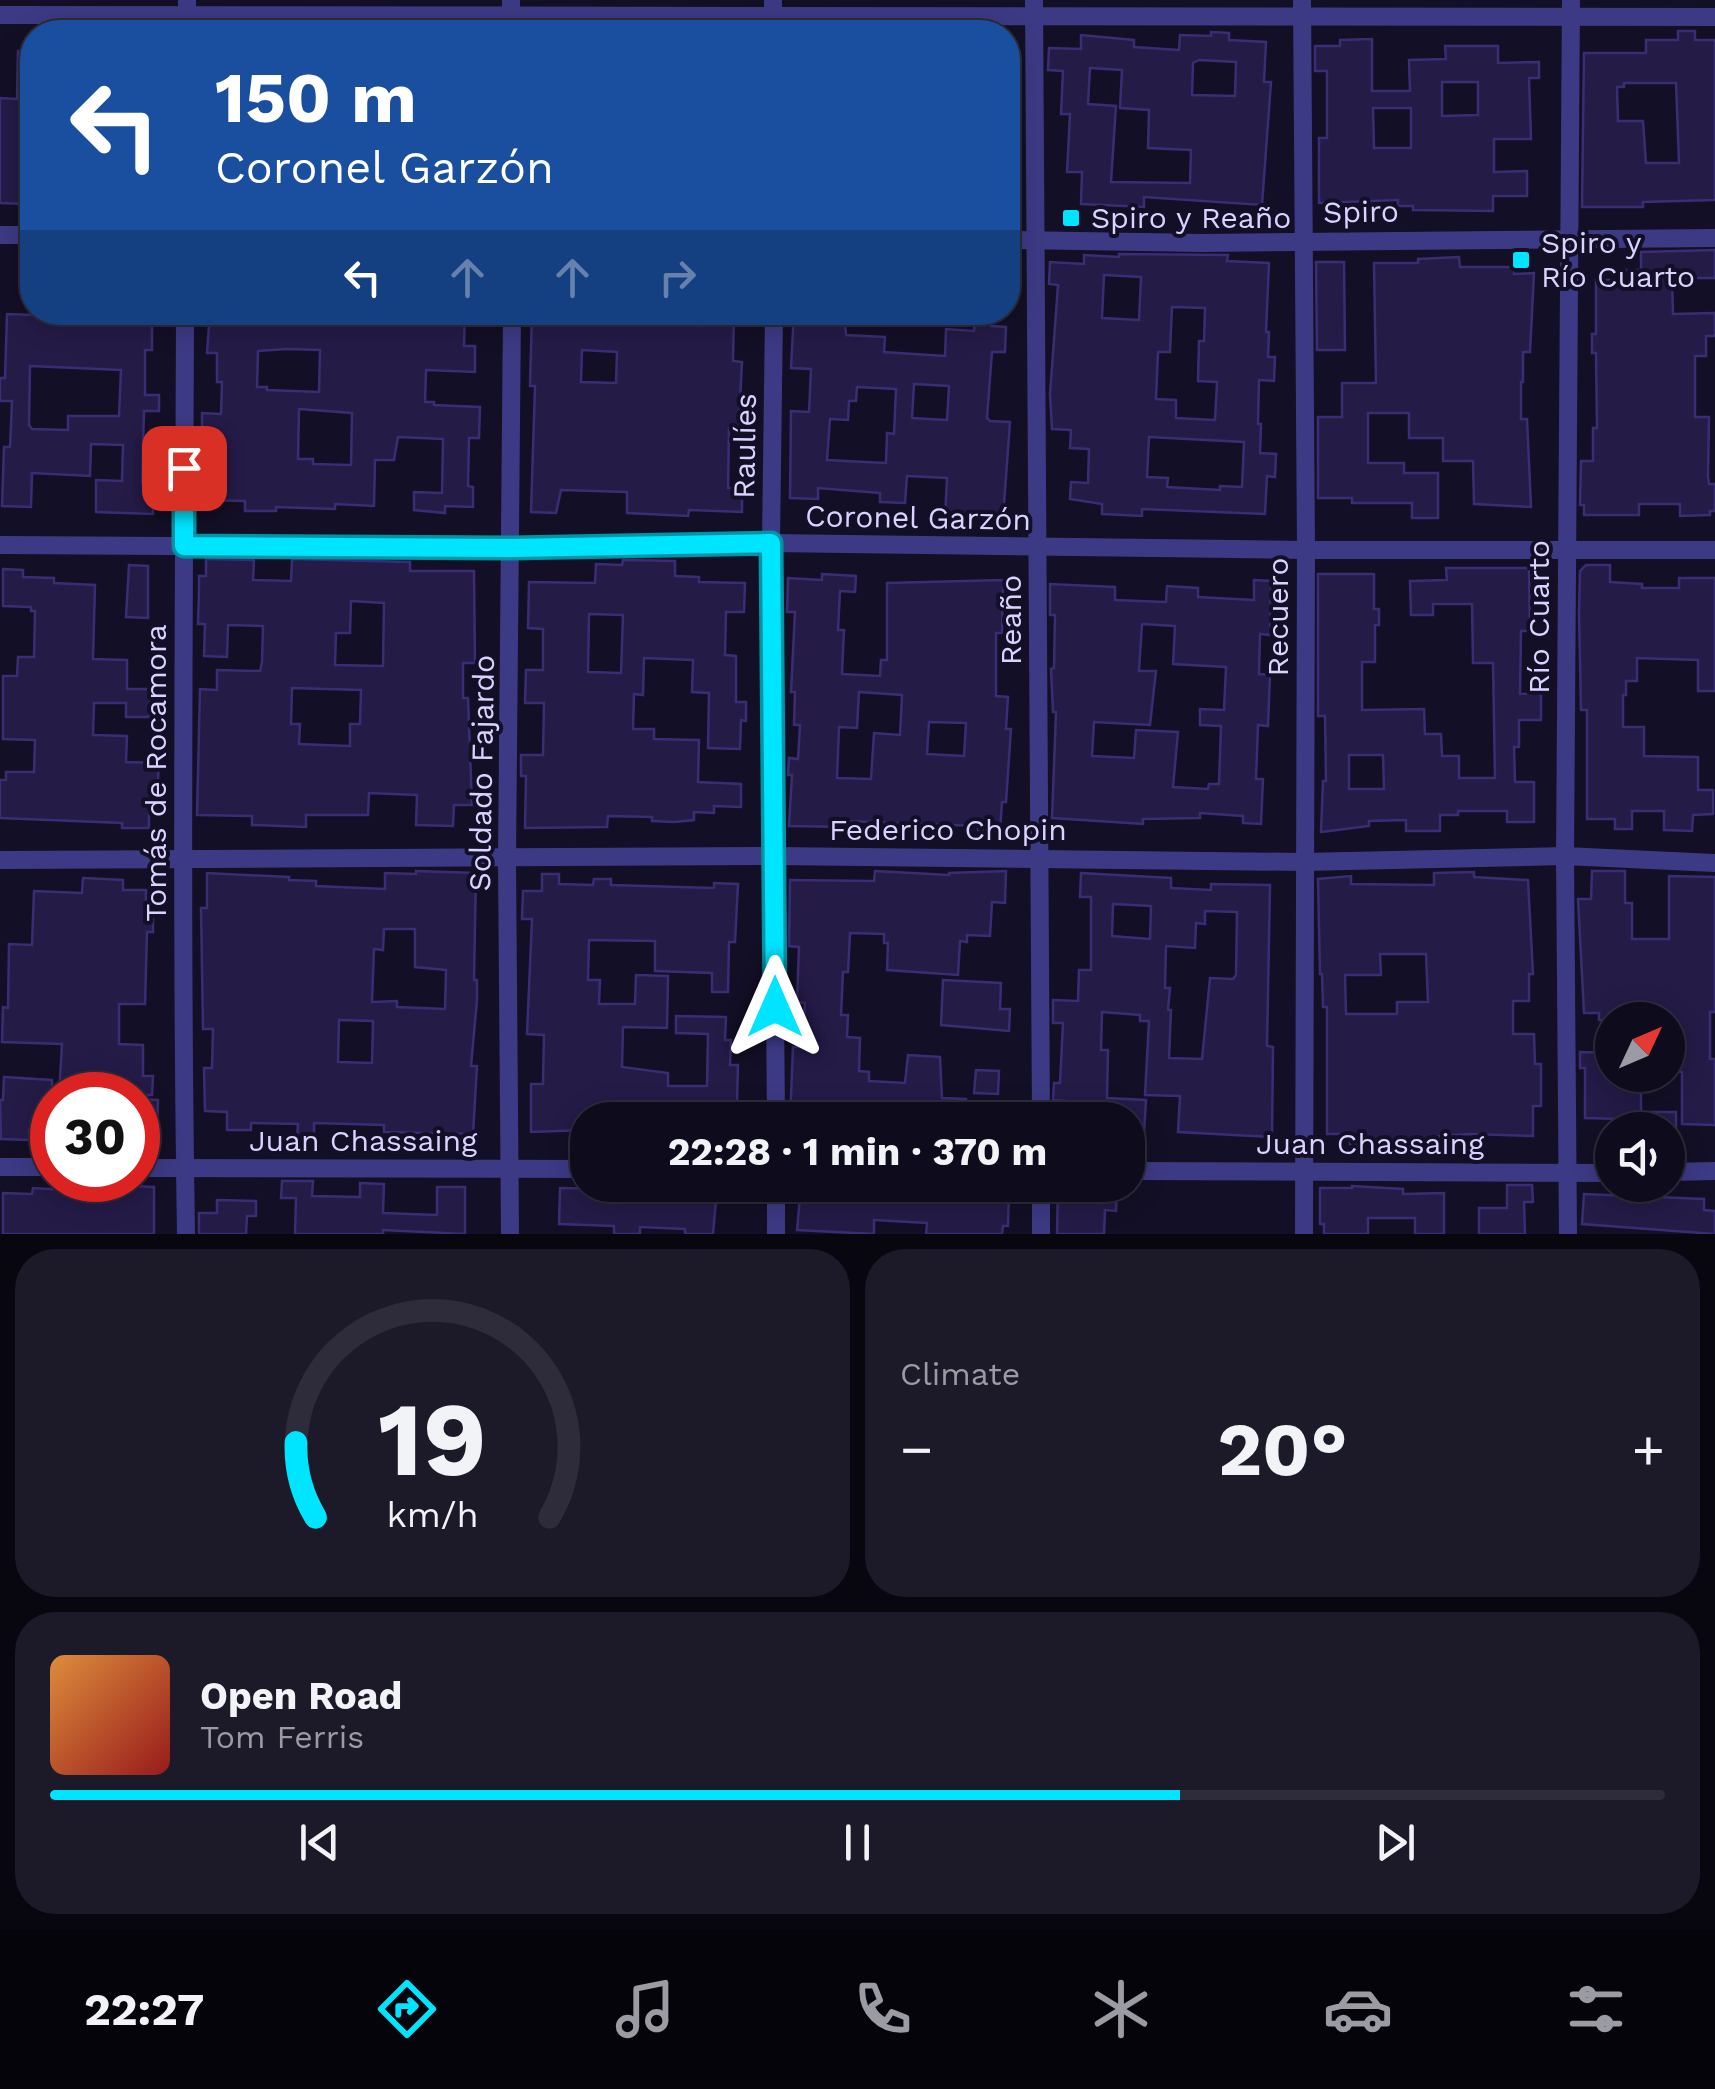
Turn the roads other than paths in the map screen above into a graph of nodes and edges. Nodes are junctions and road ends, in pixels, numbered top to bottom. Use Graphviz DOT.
graph roads {
  1 [pos="1034,8"];
  2 [pos="1302,8"];
  3 [pos="1571,8"];
  4 [pos="0,15"];
  5 [pos="187,15"];
  6 [pos="511,16"];
  7 [pos="773,16"];
  8 [pos="1715,17"];
  9 [pos="1568,237"];
  10 [pos="1715,238"];
  11 [pos="1020,240"];
  12 [pos="1304,240"];
  13 [pos="1038,241"];
  14 [pos="185,325"];
  15 [pos="512,325"];
  16 [pos="774,325"];
  17 [pos="771,543"];
  18 [pos="0,545"];
  19 [pos="184,546"];
  20 [pos="512,548"];
  21 [pos="1038,548"];
  22 [pos="1306,550"];
  23 [pos="1715,550"];
  24 [pos="1568,551"];
  25 [pos="774,856"];
  26 [pos="1565,856"];
  27 [pos="1040,858"];
  28 [pos="507,859"];
  29 [pos="0,860"];
  30 [pos="186,860"];
  31 [pos="1304,862"];
  32 [pos="1715,863"];
  33 [pos="776,1102"];
  34 [pos="1041,1102"];
  35 [pos="0,1167"];
  36 [pos="30,1167"];
  37 [pos="160,1168"];
  38 [pos="185,1168"];
  39 [pos="510,1169"];
  40 [pos="570,1169"];
  41 [pos="1304,1170"];
  42 [pos="1145,1171"];
  43 [pos="1685,1172"];
  44 [pos="1715,1172"];
  45 [pos="1595,1173"];
  46 [pos="1569,1174"];
  47 [pos="776,1202"];
  48 [pos="1041,1202"];
  49 [pos="186,1234"];
  50 [pos="510,1234"];
  51 [pos="776,1234"];
  52 [pos="1041,1234"];
  53 [pos="1304,1234"];
  54 [pos="1568,1234"];
  1 -- 2 [label="street"];
  1 -- 7 [label="street"];
  1 -- 13 [label="street, Reaño"];
  2 -- 3 [label="street"];
  2 -- 12 [label="street, Recuero"];
  3 -- 8 [label="street"];
  3 -- 9 [label="street, Río Cuarto"];
  4 -- 5 [label="street"];
  5 -- 6 [label="street"];
  6 -- 7 [label="street"];
  9 -- 10 [label="street, Spiro"];
  9 -- 12 [label="street, Spiro"];
  9 -- 24 [label="street, Río Cuarto"];
  11 -- 13 [label="street, Spiro"];
  12 -- 13 [label="street, Spiro"];
  12 -- 22 [label="street, Recuero"];
  13 -- 21 [label="street, Reaño"];
  14 -- 19 [label="street, Tomás de Rocamora"];
  15 -- 20 [label="street, Soldado Fajardo"];
  16 -- 17 [label="street, Raulíes"];
  17 -- 20 [label="street, Coronel Garzón"];
  17 -- 21 [label="street, Coronel Garzón"];
  17 -- 25 [label="street, Raulíes"];
  18 -- 19 [label="street, Coronel Garzón"];
  19 -- 20 [label="street, Coronel Garzón"];
  19 -- 30 [label="street, Tomás de Rocamora"];
  20 -- 28 [label="street, Soldado Fajardo"];
  21 -- 22 [label="street, Coronel Garzón"];
  21 -- 27 [label="street, Reaño"];
  22 -- 24 [label="street, Coronel Garzón"];
  22 -- 31 [label="street, Recuero"];
  23 -- 24 [label="street, Coronel Garzón"];
  24 -- 26 [label="street, Río Cuarto"];
  25 -- 27 [label="street, Federico Chopin"];
  25 -- 28 [label="street, Federico Chopin"];
  25 -- 33 [label="street, Raulíes"];
  26 -- 31 [label="street, Federico Chopin"];
  26 -- 32 [label="street, Federico Chopin"];
  26 -- 46 [label="street, Río Cuarto"];
  27 -- 31 [label="street, Federico Chopin"];
  27 -- 34 [label="street, Reaño"];
  28 -- 30 [label="street, Federico Chopin"];
  28 -- 39 [label="street, Soldado Fajardo"];
  29 -- 30 [label="street, Federico Chopin"];
  30 -- 38 [label="street, Tomás de Rocamora"];
  31 -- 41 [label="street, Recuero"];
  35 -- 36 [label="street"];
  37 -- 38 [label="street, Juan Chassaing"];
  38 -- 39 [label="street, Juan Chassaing"];
  38 -- 49 [label="street, Tomás de Rocamora"];
  39 -- 40 [label="street, Juan Chassaing"];
  39 -- 50 [label="street, Soldado Fajardo"];
  41 -- 42 [label="street, Juan Chassaing"];
  41 -- 46 [label="street, Juan Chassaing"];
  41 -- 53 [label="street, Recuero"];
  43 -- 44 [label="street"];
  45 -- 46 [label="street, Juan Chassaing"];
  46 -- 54 [label="street, Río Cuarto"];
  47 -- 51 [label="street"];
  48 -- 52 [label="street"];
}
